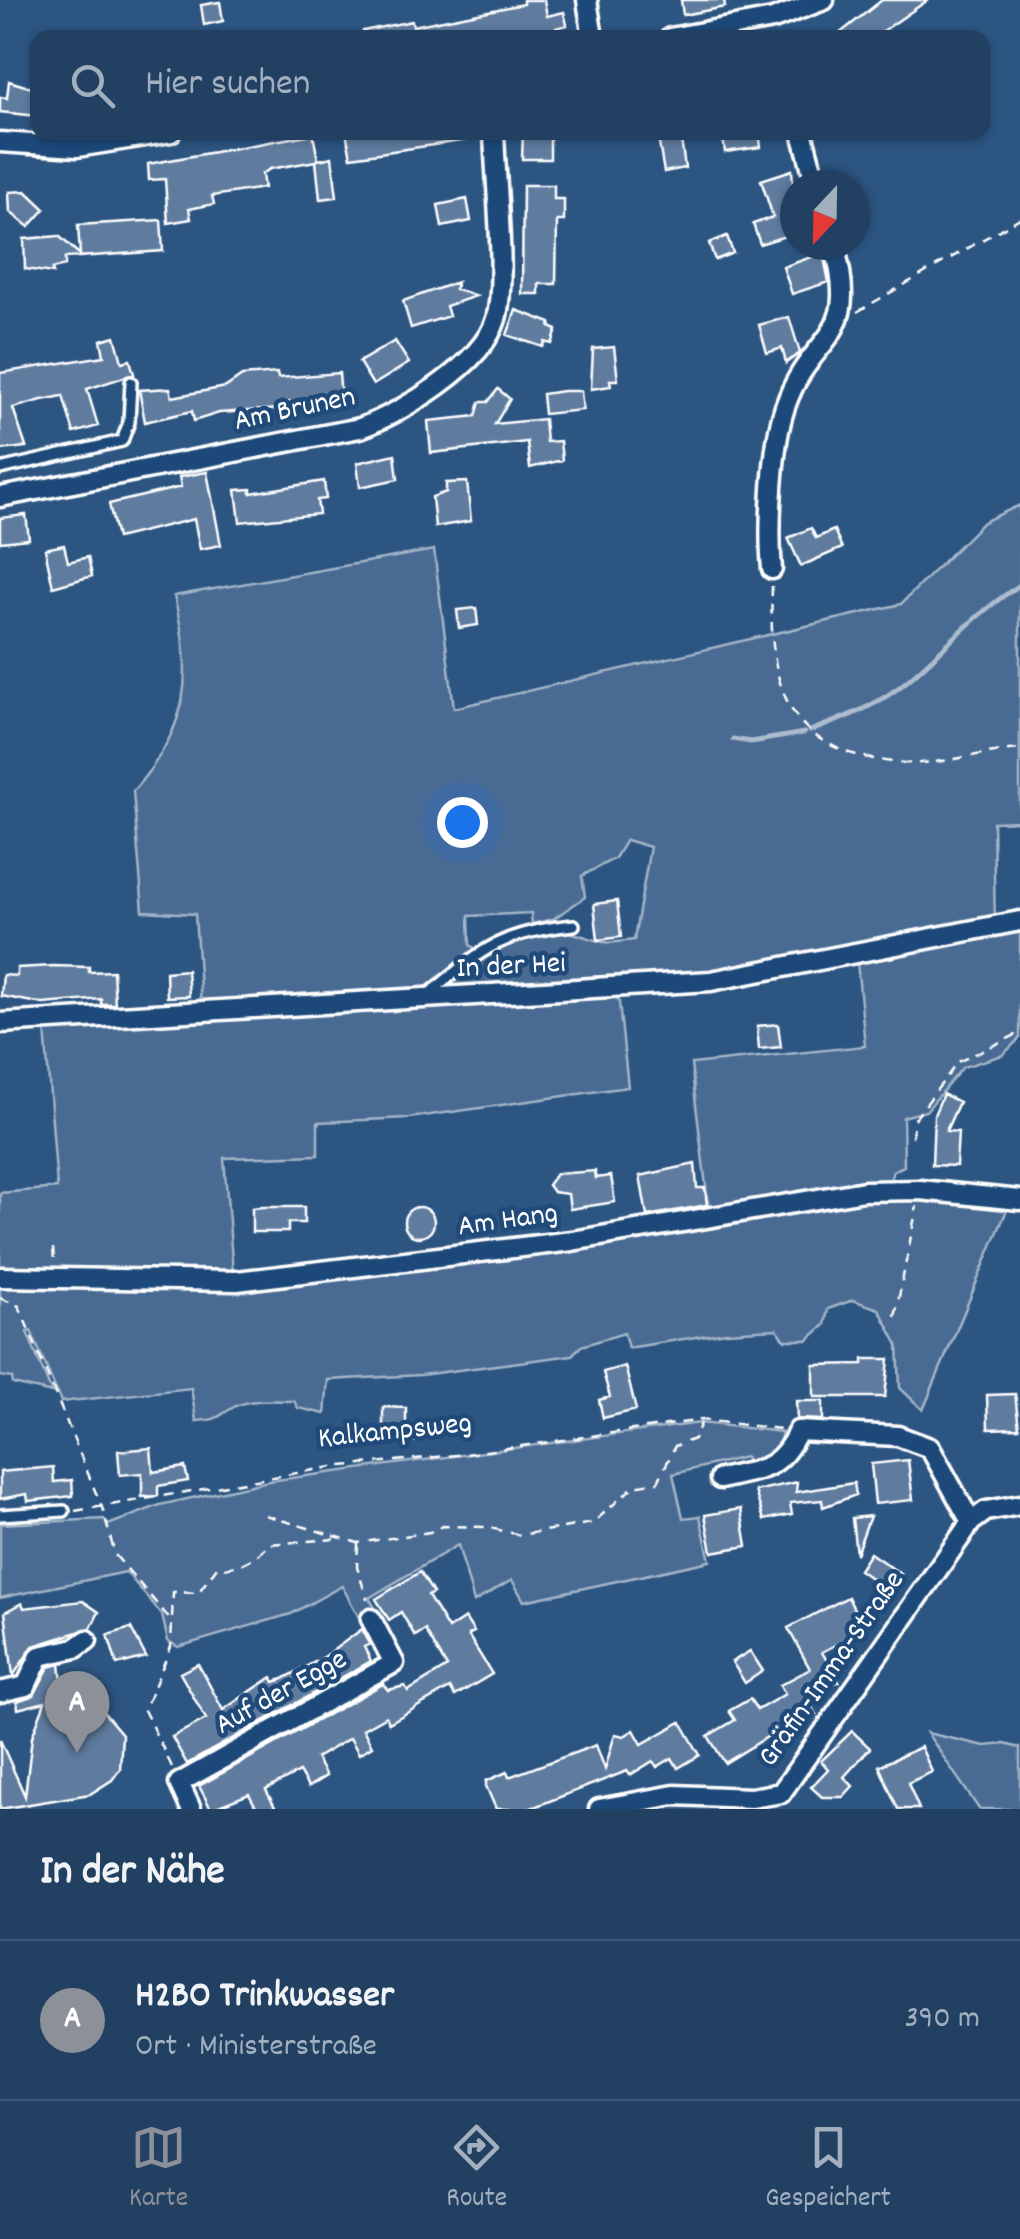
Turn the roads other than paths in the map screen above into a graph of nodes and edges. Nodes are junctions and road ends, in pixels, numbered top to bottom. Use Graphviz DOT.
graph roads {
  1 [pos="588,0"];
  2 [pos="824,0"];
  3 [pos="774,18"];
  4 [pos="592,30"];
  5 [pos="712,30"];
  6 [pos="776,30"];
  7 [pos="124,140"];
  8 [pos="494,140"];
  9 [pos="804,140"];
  10 [pos="0,142"];
  11 [pos="812,170"];
  12 [pos="837,260"];
  13 [pos="130,382"];
  14 [pos="0,469"];
  15 [pos="0,497"];
  16 [pos="772,569"];
  17 [pos="1020,921"];
  18 [pos="574,926"];
  19 [pos="420,1002"];
  20 [pos="0,1022"];
  21 [pos="1020,1200"];
  22 [pos="0,1277"];
  23 [pos="720,1479"];
  24 [pos="1020,1506"];
  25 [pos="64,1511"];
  26 [pos="0,1515"];
  27 [pos="971,1522"];
  28 [pos="371,1619"];
  29 [pos="88,1640"];
  30 [pos="0,1692"];
  31 [pos="191,1809"];
  32 [pos="599,1809"];
  1 -- 4 [label="street"];
  2 -- 3 [label="street"];
  3 -- 5 [label="street"];
  3 -- 6 [label="street"];
  7 -- 10 [label="street"];
  8 -- 15 [label="street, Am Brunen"];
  9 -- 11 [label="street"];
  12 -- 16 [label="street"];
  13 -- 14 [label="lane"];
  17 -- 19 [label="street, In der Hei"];
  18 -- 19 [label="lane"];
  19 -- 20 [label="street, In der Hei"];
  21 -- 22 [label="street, Am Hang"];
  23 -- 27 [label="street"];
  24 -- 27 [label="street"];
  25 -- 26 [label="lane"];
  27 -- 32 [label="street, Gräfin-Imma-Straße"];
  28 -- 31 [label="street, Auf der Egge"];
  29 -- 30 [label="street"];
}
